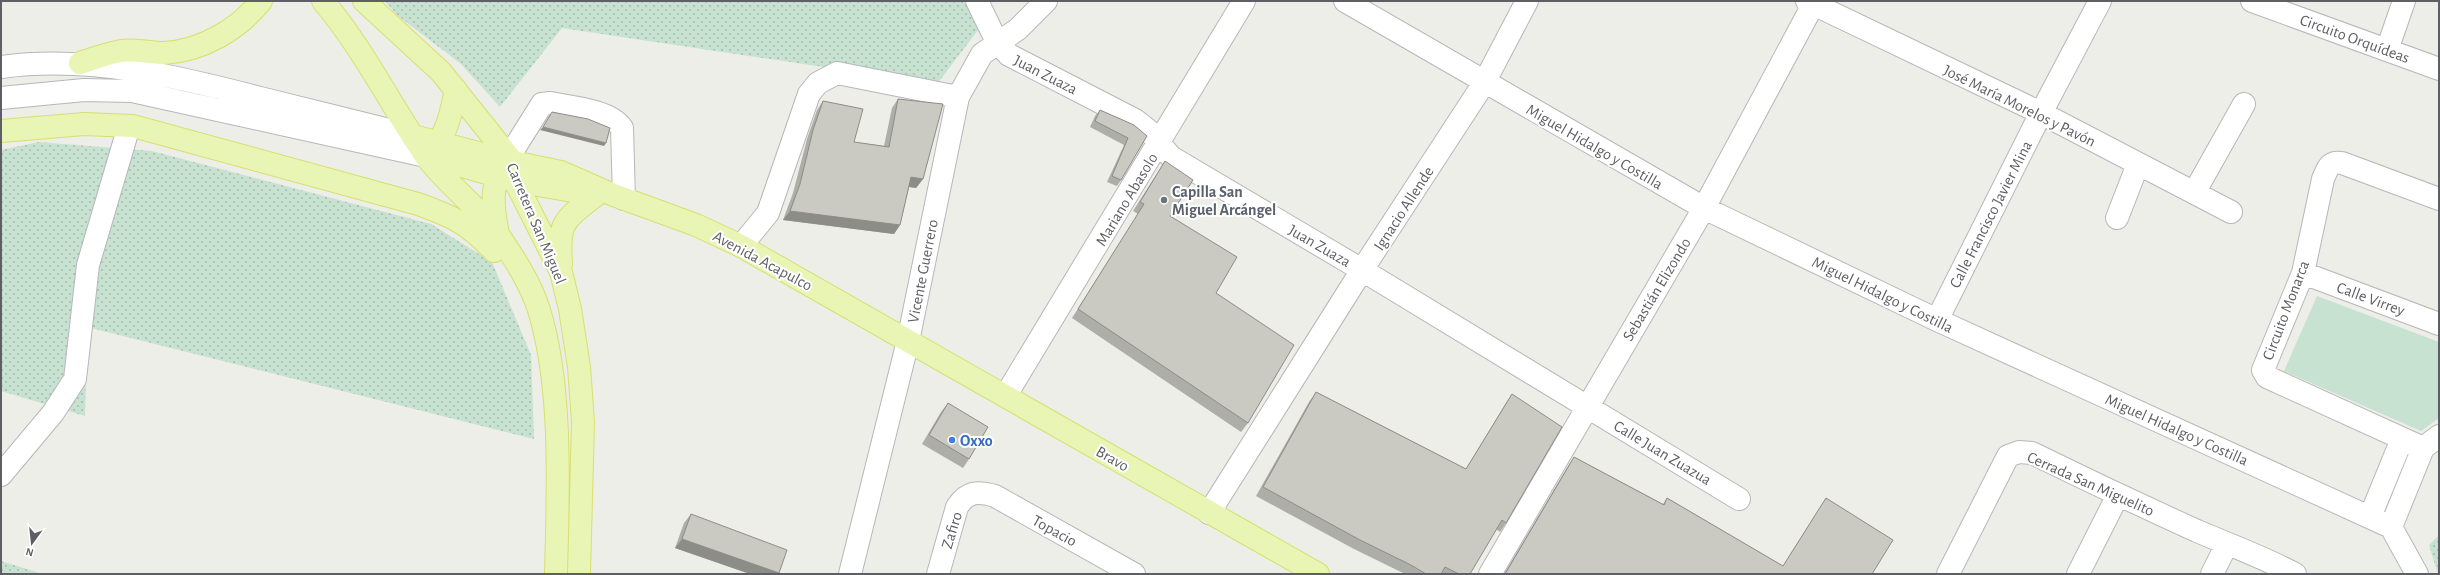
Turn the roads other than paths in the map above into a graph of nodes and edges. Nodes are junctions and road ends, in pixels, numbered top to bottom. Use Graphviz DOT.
graph roads {
  1 [pos="261,1"];
  2 [pos="323,1"];
  3 [pos="364,1"];
  4 [pos="977,1"];
  5 [pos="1046,1"];
  6 [pos="1244,1"];
  7 [pos="1345,1"];
  8 [pos="1527,1"];
  9 [pos="2100,1"];
  10 [pos="2404,1"];
  11 [pos="1811,2"];
  12 [pos="2266,3"];
  13 [pos="997,42"];
  14 [pos="2387,50"];
  15 [pos="80,63"];
  16 [pos="1,67"];
  17 [pos="2439,69"];
  18 [pos="1484,83"];
  19 [pos="456,90"];
  20 [pos="958,97"];
  21 [pos="1,98"];
  22 [pos="2244,104"];
  23 [pos="2041,113"];
  24 [pos="129,126"];
  25 [pos="1,131"];
  26 [pos="413,136"];
  27 [pos="1160,144"];
  28 [pos="432,150"];
  29 [pos="2138,164"];
  30 [pos="510,166"];
  31 [pos="2194,193"];
  32 [pos="610,196"];
  33 [pos="2439,199"];
  34 [pos="1704,208"];
  35 [pos="2231,212"];
  36 [pos="2117,218"];
  37 [pos="498,235"];
  38 [pos="741,246"];
  39 [pos="1362,270"];
  40 [pos="562,272"];
  41 [pos="2303,273"];
  42 [pos="539,309"];
  43 [pos="1937,320"];
  44 [pos="2439,324"];
  45 [pos="908,341"];
  46 [pos="1006,395"];
  47 [pos="1587,406"];
  48 [pos="2402,440"];
  49 [pos="2431,442"];
  50 [pos="1,475"];
  51 [pos="973,493"];
  52 [pos="2118,495"];
  53 [pos="1739,499"];
  54 [pos="1209,513"];
  55 [pos="2370,517"];
  56 [pos="2391,527"];
  57 [pos="2227,544"];
  58 [pos="556,574"];
  59 [pos="579,574"];
  60 [pos="850,574"];
  61 [pos="938,574"];
  62 [pos="1134,574"];
  63 [pos="1318,574"];
  64 [pos="1490,574"];
  65 [pos="1948,574"];
  66 [pos="2078,574"];
  67 [pos="2212,574"];
  68 [pos="2294,574"];
  69 [pos="2417,574"];
  1 -- 15 [label="main road"];
  2 -- 26 [label="main road, Carretera San Miguel"];
  3 -- 19 [label="main road, Carretera San Miguel"];
  4 -- 13 [label="street, Juan Zuaza"];
  5 -- 13 [label="street, Vicente Guerrero"];
  6 -- 27 [label="street, Mariano Abasolo"];
  7 -- 18 [label="street, Miguel Hidalgo y Costilla"];
  8 -- 18 [label="street, Ignacio Allende"];
  9 -- 23 [label="street, Calle Francisco Javier Mina"];
  10 -- 14 [label="street"];
  11 -- 23 [label="street, José María Morelos y Pavón"];
  11 -- 34 [label="street, Sebastián Elizondo"];
  12 -- 14 [label="street, Circuito Orquídeas"];
  13 -- 20 [label="street, Vicente Guerrero"];
  13 -- 27 [label="street, Juan Zuaza"];
  14 -- 17 [label="street, Circuito Orquídeas"];
  15 -- 16 [label="street"];
  15 -- 26 [label="street"];
  18 -- 34 [label="street, Miguel Hidalgo y Costilla"];
  18 -- 39 [label="street, Ignacio Allende"];
  19 -- 28 [label="main road"];
  19 -- 30 [label="main road, Carretera San Miguel"];
  20 -- 38 [label="street"];
  20 -- 45 [label="street, Vicente Guerrero"];
  21 -- 28 [label="street"];
  22 -- 31 [label="street"];
  23 -- 29 [label="street, José María Morelos y Pavón"];
  23 -- 43 [label="street, Calle Francisco Javier Mina"];
  24 -- 25 [label="main road"];
  24 -- 42 [label="main road"];
  24 -- 50 [label="street"];
  26 -- 28 [label="main road, Carretera San Miguel"];
  27 -- 39 [label="street, Juan Zuaza"];
  27 -- 46 [label="street, Mariano Abasolo"];
  28 -- 30 [label="main road"];
  28 -- 37 [label="main road, Carretera San Miguel"];
  29 -- 31 [label="street, José María Morelos y Pavón"];
  29 -- 36 [label="street"];
  30 -- 32 [label="main road, Avenida Acapulco"];
  30 -- 32 [label="main road, Avenida Acapulco"];
  30 -- 32 [label="street"];
  30 -- 37 [label="main road"];
  30 -- 40 [label="main road, Carretera San Miguel"];
  31 -- 35 [label="street, José María Morelos y Pavón"];
  32 -- 38 [label="main road, Avenida Acapulco"];
  32 -- 40 [label="main road"];
  33 -- 41 [label="street, Circuito Monarca"];
  34 -- 43 [label="street, Miguel Hidalgo y Costilla"];
  34 -- 47 [label="street, Sebastián Elizondo"];
  37 -- 42 [label="main road, Carretera San Miguel"];
  38 -- 45 [label="main road, Avenida Acapulco"];
  39 -- 47 [label="street, Juan Zuaza"];
  39 -- 54 [label="street, Ignacio Allende"];
  40 -- 59 [label="main road, Carretera San Miguel"];
  41 -- 44 [label="street, Calle Virrey"];
  41 -- 48 [label="street, Circuito Monarca"];
  42 -- 58 [label="main road, Carretera San Miguel"];
  43 -- 55 [label="street, Miguel Hidalgo y Costilla"];
  45 -- 46 [label="main road, Bravo"];
  45 -- 60 [label="street, Vicente Guerrero"];
  46 -- 54 [label="main road, Bravo"];
  47 -- 53 [label="street, Calle Juan Zuazua"];
  47 -- 64 [label="street, Sebastián Elizondo"];
  48 -- 49 [label="street"];
  48 -- 55 [label="street"];
  49 -- 56 [label="street"];
  51 -- 61 [label="street, Zafiro"];
  51 -- 62 [label="street, Topacio"];
  52 -- 57 [label="street, Cerrada San Miguelito"];
  52 -- 65 [label="street, Cerrada San Miguelito"];
  52 -- 66 [label="street"];
  54 -- 63 [label="main road, Bravo"];
  55 -- 56 [label="street, Miguel Hidalgo y Costilla"];
  56 -- 69 [label="street"];
  57 -- 67 [label="street"];
  57 -- 68 [label="street, Cerrada San Miguelito"];
}
